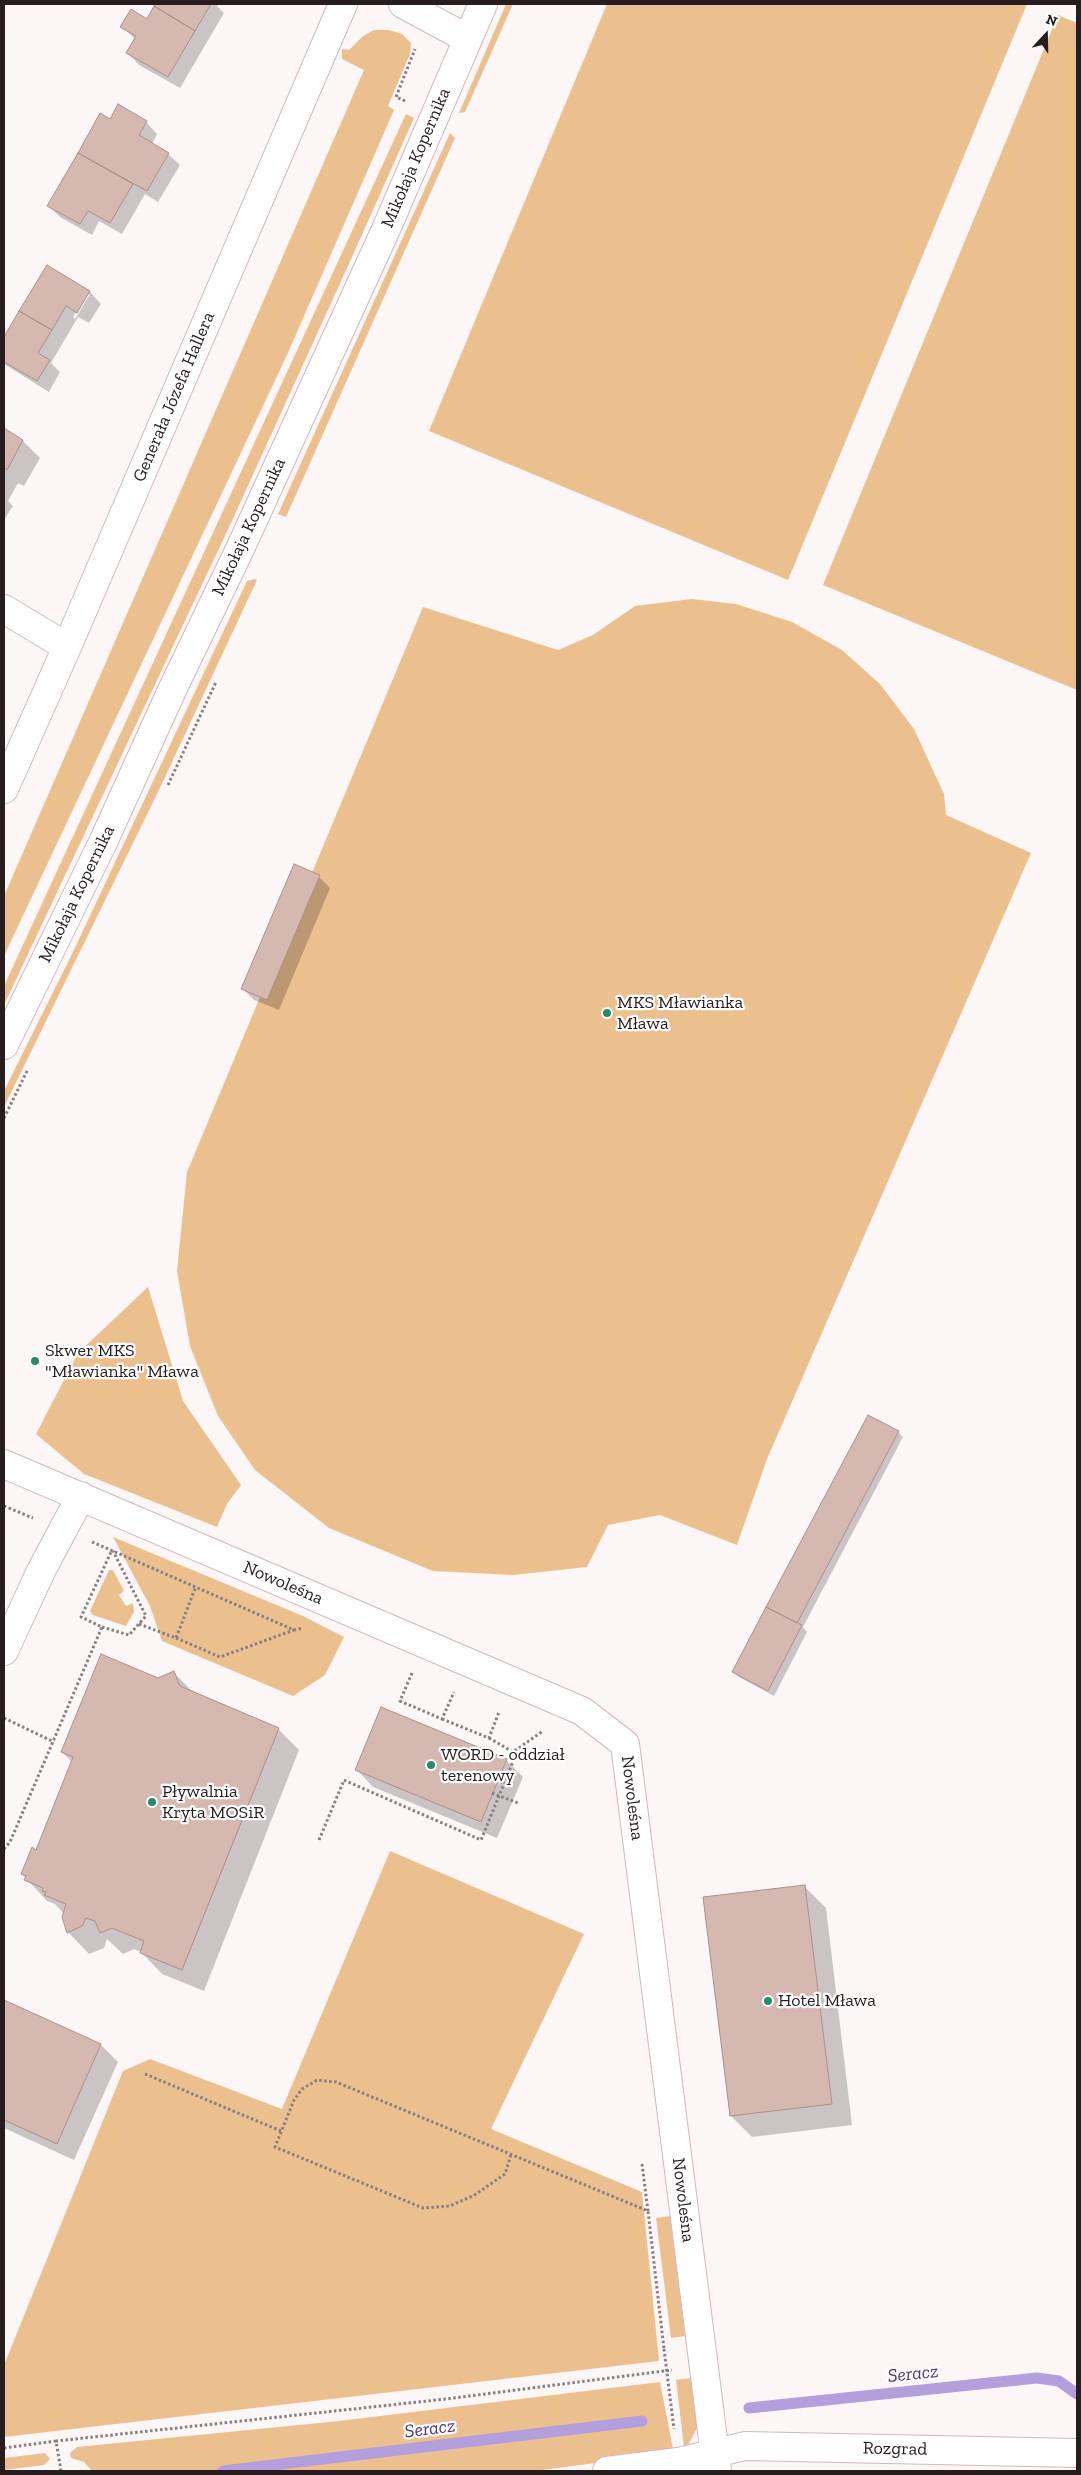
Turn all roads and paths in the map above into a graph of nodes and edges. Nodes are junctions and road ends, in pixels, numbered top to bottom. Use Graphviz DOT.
graph roads {
  1 [pos="343,4"];
  2 [pos="402,4"];
  3 [pos="483,4"];
  4 [pos="468,39"];
  5 [pos="416,44"];
  6 [pos="408,92"];
  7 [pos="404,100"];
  8 [pos="400,109"];
  9 [pos="435,114"];
  10 [pos="4,609"];
  11 [pos="68,647"];
  12 [pos="4,789"];
  13 [pos="4,1045"];
  14 [pos="4,1464"];
  15 [pos="81,1496"];
  16 [pos="4,1506"];
  17 [pos="63,1530"];
  18 [pos="112,1550"];
  19 [pos="196,1586"];
  20 [pos="139,1624"];
  21 [pos="102,1626"];
  22 [pos="309,1627"];
  23 [pos="294,1630"];
  24 [pos="176,1638"];
  25 [pos="4,1650"];
  26 [pos="413,1671"];
  27 [pos="456,1689"];
  28 [pos="500,1710"];
  29 [pos="4,1718"];
  30 [pos="442,1719"];
  31 [pos="548,1728"];
  32 [pos="489,1738"];
  33 [pos="54,1742"];
  34 [pos="513,1752"];
  35 [pos="492,1793"];
  36 [pos="500,1796"];
  37 [pos="518,1803"];
  38 [pos="319,1840"];
  39 [pos="4,1848"];
  40 [pos="145,2074"];
  41 [pos="281,2132"];
  42 [pos="511,2155"];
  43 [pos="642,2163"];
  44 [pos="648,2211"];
  45 [pos="664,2349"];
  46 [pos="704,2366"];
  47 [pos="56,2441"];
  48 [pos="4,2448"];
  49 [pos="1077,2453"];
  50 [pos="715,2462"];
  51 [pos="61,2471"];
  52 [pos="607,2471"];
  1 -- 11 [label="street, Generała Józefa Hallera"];
  2 -- 4 [label="street"];
  3 -- 4 [label="street, Mikołaja Kopernika"];
  4 -- 9 [label="street, Mikołaja Kopernika"];
  5 -- 7 [label="path"];
  6 -- 7 [label="path"];
  7 -- 8 [label="path"];
  7 -- 9 [label="path"];
  9 -- 13 [label="street, Mikołaja Kopernika"];
  10 -- 11 [label="street"];
  11 -- 12 [label="street, Generała Józefa Hallera"];
  14 -- 15 [label="street, Nowoleśna"];
  15 -- 17 [label="street"];
  15 -- 46 [label="street, Nowoleśna"];
  16 -- 17 [label="path"];
  17 -- 18 [label="path"];
  17 -- 25 [label="street"];
  18 -- 19 [label="path"];
  18 -- 20 [label="path"];
  18 -- 21 [label="path"];
  19 -- 23 [label="path"];
  19 -- 24 [label="path"];
  20 -- 21 [label="path"];
  20 -- 24 [label="path"];
  21 -- 33 [label="path"];
  22 -- 23 [label="path"];
  23 -- 24 [label="path"];
  26 -- 30 [label="path"];
  27 -- 30 [label="path"];
  28 -- 32 [label="path"];
  29 -- 33 [label="path"];
  30 -- 32 [label="path"];
  31 -- 34 [label="path"];
  32 -- 34 [label="path"];
  33 -- 39 [label="path"];
  34 -- 36 [label="path"];
  35 -- 36 [label="path"];
  36 -- 37 [label="path"];
  36 -- 38 [label="path"];
  40 -- 41 [label="path"];
  41 -- 42 [label="path"];
  41 -- 42 [label="path"];
  42 -- 44 [label="path"];
  43 -- 44 [label="path"];
  44 -- 45 [label="path"];
  46 -- 47 [label="path"];
  46 -- 50 [label="street, Nowoleśna"];
  47 -- 48 [label="path"];
  47 -- 51 [label="path"];
  49 -- 50 [label="street, Rozgrad"];
  50 -- 52 [label="street, Rozgrad"];
}
